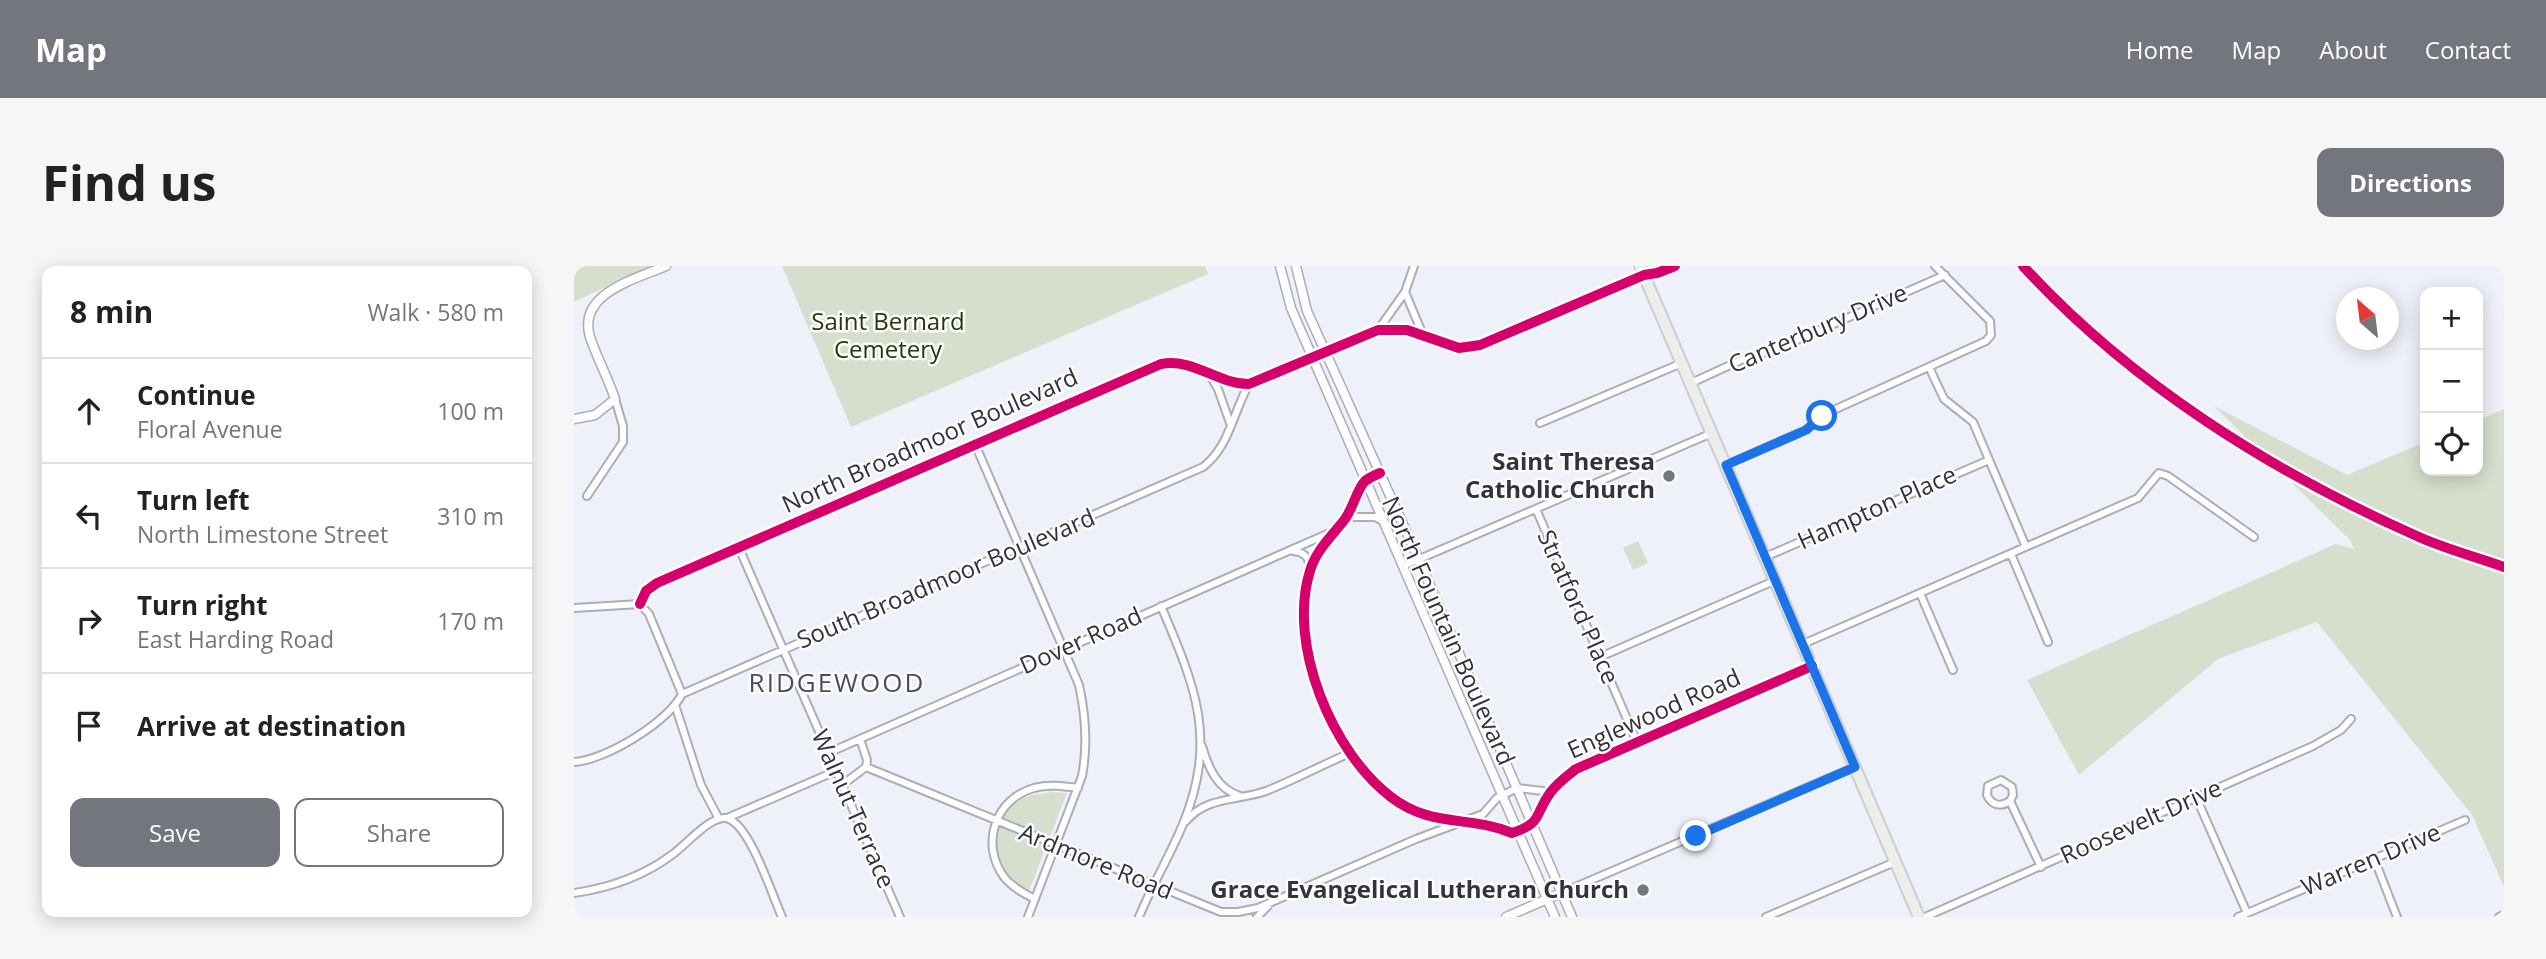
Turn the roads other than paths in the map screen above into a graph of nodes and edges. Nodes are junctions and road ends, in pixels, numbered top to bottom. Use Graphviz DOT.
graph roads {
  1 [pos="666,266"];
  2 [pos="1280,266"];
  3 [pos="1296,266"];
  4 [pos="1414,266"];
  5 [pos="1675,266"];
  6 [pos="1935,266"];
  7 [pos="1642,271"];
  8 [pos="1945,275"];
  9 [pos="1405,292"];
  10 [pos="1378,330"];
  11 [pos="1423,335"];
  12 [pos="1326,352"];
  13 [pos="1312,358"];
  14 [pos="1682,363"];
  15 [pos="1929,367"];
  16 [pos="1209,374"];
  17 [pos="1690,383"];
  18 [pos="1249,384"];
  19 [pos="615,399"];
  20 [pos="574,419"];
  21 [pos="1540,423"];
  22 [pos="1230,425"];
  23 [pos="1712,433"];
  24 [pos="975,444"];
  25 [pos="1989,460"];
  26 [pos="1726,465"];
  27 [pos="1380,473"];
  28 [pos="1366,481"];
  29 [pos="587,496"];
  30 [pos="1536,509"];
  31 [pos="1347,517"];
  32 [pos="1383,521"];
  33 [pos="1335,531"];
  34 [pos="2254,537"];
  35 [pos="1020,547"];
  36 [pos="2026,547"];
  37 [pos="738,548"];
  38 [pos="1288,552"];
  39 [pos="2011,554"];
  40 [pos="1765,556"];
  41 [pos="1419,560"];
  42 [pos="1403,566"];
  43 [pos="1310,570"];
  44 [pos="1776,580"];
  45 [pos="1920,593"];
  46 [pos="640,604"];
  47 [pos="1161,606"];
  48 [pos="574,608"];
  49 [pos="2048,642"];
  50 [pos="1803,644"];
  51 [pos="783,650"];
  52 [pos="1064,650"];
  53 [pos="1600,657"];
  54 [pos="1812,666"];
  55 [pos="1953,670"];
  56 [pos="682,694"];
  57 [pos="675,705"];
  58 [pos="2351,719"];
  59 [pos="860,739"];
  60 [pos="1201,740"];
  61 [pos="1637,742"];
  62 [pos="828,753"];
  63 [pos="1350,753"];
  64 [pos="574,762"];
  65 [pos="866,767"];
  66 [pos="1855,767"];
  67 [pos="836,772"];
  68 [pos="842,785"];
  69 [pos="1078,788"];
  70 [pos="1517,788"];
  71 [pos="1551,792"];
  72 [pos="1501,795"];
  73 [pos="1242,797"];
  74 [pos="2196,797"];
  75 [pos="2010,801"];
  76 [pos="723,818"];
  77 [pos="995,820"];
  78 [pos="2465,820"];
  79 [pos="1464,821"];
  80 [pos="1533,824"];
  81 [pos="1181,827"];
  82 [pos="1517,831"];
  83 [pos="1056,845"];
  84 [pos="2374,858"];
  85 [pos="1895,862"];
  86 [pos="2041,867"];
  87 [pos="1153,885"];
  88 [pos="574,893"];
  89 [pos="1561,893"];
  90 [pos="1035,899"];
  91 [pos="1547,899"];
  92 [pos="1276,901"];
  93 [pos="1221,912"];
  94 [pos="2252,913"];
  95 [pos="1518,915"];
  96 [pos="782,917"];
  97 [pos="900,917"];
  98 [pos="1028,917"];
  99 [pos="1139,917"];
  100 [pos="1233,917"];
  101 [pos="1257,917"];
  102 [pos="1506,917"];
  103 [pos="1555,917"];
  104 [pos="1572,917"];
  105 [pos="1766,917"];
  106 [pos="1919,917"];
  107 [pos="1925,917"];
  108 [pos="2238,917"];
  109 [pos="2397,917"];
  1 -- 19 [label="street"];
  2 -- 13 [label="street, North Fountain Boulevard"];
  3 -- 12 [label="street, North Fountain Boulevard"];
  4 -- 9 [label="street"];
  5 -- 7 [label="street"];
  6 -- 8 [label="street"];
  7 -- 11 [label="street"];
  7 -- 14 [label="main road"];
  8 -- 15 [label="street"];
  8 -- 17 [label="street, Canterbury Drive"];
  9 -- 10 [label="street"];
  9 -- 11 [label="street"];
  10 -- 11 [label="street"];
  10 -- 12 [label="street"];
  12 -- 13 [label="street"];
  12 -- 27 [label="street, North Fountain Boulevard"];
  13 -- 18 [label="street"];
  13 -- 28 [label="street, North Fountain Boulevard"];
  14 -- 17 [label="main road"];
  14 -- 21 [label="street"];
  15 -- 25 [label="street"];
  15 -- 26 [label="street"];
  16 -- 18 [label="street, North Broadmoor Boulevard"];
  16 -- 22 [label="street"];
  16 -- 24 [label="street, North Broadmoor Boulevard"];
  17 -- 23 [label="main road"];
  18 -- 22 [label="street, South Broadmoor Boulevard"];
  19 -- 20 [label="street"];
  19 -- 29 [label="street"];
  22 -- 35 [label="street, South Broadmoor Boulevard"];
  23 -- 26 [label="main road"];
  23 -- 30 [label="street"];
  24 -- 35 [label="street"];
  24 -- 37 [label="street, North Broadmoor Boulevard"];
  25 -- 36 [label="street"];
  25 -- 40 [label="street, Hampton Place"];
  26 -- 40 [label="main road"];
  27 -- 28 [label="street"];
  27 -- 41 [label="street, North Fountain Boulevard"];
  28 -- 31 [label="street"];
  28 -- 32 [label="street, North Fountain Boulevard"];
  30 -- 41 [label="street"];
  30 -- 53 [label="street, Stratford Place"];
  31 -- 32 [label="street"];
  31 -- 33 [label="street"];
  32 -- 42 [label="street, North Fountain Boulevard"];
  33 -- 38 [label="street, Dover Road"];
  33 -- 43 [label="street"];
  34 -- 36 [label="street"];
  35 -- 51 [label="street, South Broadmoor Boulevard"];
  35 -- 52 [label="street"];
  36 -- 39 [label="street"];
  37 -- 46 [label="street, North Broadmoor Boulevard"];
  37 -- 51 [label="street, Walnut Terrace"];
  38 -- 43 [label="street"];
  38 -- 47 [label="street, Dover Road"];
  39 -- 45 [label="street"];
  39 -- 49 [label="street"];
  40 -- 44 [label="main road"];
  41 -- 42 [label="street"];
  41 -- 70 [label="street, North Fountain Boulevard"];
  42 -- 72 [label="street, North Fountain Boulevard"];
  43 -- 63 [label="street"];
  44 -- 50 [label="main road"];
  44 -- 53 [label="street"];
  45 -- 50 [label="street"];
  45 -- 55 [label="street"];
  46 -- 48 [label="street"];
  46 -- 56 [label="street"];
  47 -- 52 [label="street, Dover Road"];
  47 -- 60 [label="street"];
  50 -- 54 [label="main road"];
  51 -- 56 [label="street, South Broadmoor Boulevard"];
  51 -- 62 [label="street, Walnut Terrace"];
  52 -- 59 [label="street, Dover Road"];
  52 -- 69 [label="street"];
  53 -- 61 [label="street, Stratford Place"];
  54 -- 61 [label="street, Englewood Road"];
  54 -- 66 [label="main road"];
  56 -- 57 [label="street"];
  57 -- 64 [label="street"];
  57 -- 76 [label="street"];
  58 -- 74 [label="street, Roosevelt Drive"];
  59 -- 62 [label="street, Dover Road"];
  59 -- 65 [label="street"];
  60 -- 73 [label="street"];
  60 -- 81 [label="street"];
  61 -- 71 [label="street, Englewood Road"];
  62 -- 67 [label="street, Walnut Terrace"];
  63 -- 73 [label="street"];
  63 -- 79 [label="street"];
  65 -- 68 [label="street"];
  65 -- 77 [label="street, Ardmore Road"];
  66 -- 85 [label="main road"];
  66 -- 89 [label="street"];
  67 -- 68 [label="street, Walnut Terrace"];
  67 -- 76 [label="street"];
  68 -- 97 [label="street, Walnut Terrace"];
  69 -- 77 [label="street"];
  69 -- 83 [label="street"];
  70 -- 71 [label="street, Englewood Road"];
  70 -- 72 [label="street, Ardmore Road"];
  70 -- 80 [label="street, North Fountain Boulevard"];
  71 -- 80 [label="street, Englewood Road"];
  72 -- 79 [label="street, Ardmore Road"];
  72 -- 82 [label="street, North Fountain Boulevard"];
  73 -- 81 [label="street"];
  74 -- 86 [label="street, Roosevelt Drive"];
  74 -- 94 [label="street"];
  75 -- 75 [label="street"];
  75 -- 86 [label="street"];
  76 -- 88 [label="street"];
  76 -- 96 [label="street"];
  77 -- 83 [label="street, Ardmore Road"];
  77 -- 90 [label="street"];
  78 -- 84 [label="street, Warren Drive"];
  79 -- 82 [label="street"];
  79 -- 92 [label="street, Ardmore Road"];
  80 -- 82 [label="street"];
  80 -- 89 [label="street, North Fountain Boulevard"];
  81 -- 87 [label="street"];
  82 -- 91 [label="street, North Fountain Boulevard"];
  83 -- 87 [label="street, Ardmore Road"];
  83 -- 90 [label="street"];
  84 -- 94 [label="street, Warren Drive"];
  84 -- 109 [label="street"];
  85 -- 105 [label="street"];
  85 -- 106 [label="main road"];
  86 -- 107 [label="street, Roosevelt Drive"];
  87 -- 93 [label="street, Ardmore Road"];
  87 -- 99 [label="street"];
  89 -- 91 [label="street"];
  89 -- 104 [label="street, North Fountain Boulevard"];
  90 -- 98 [label="street"];
  91 -- 95 [label="street"];
  91 -- 103 [label="street, North Fountain Boulevard"];
  92 -- 93 [label="street, Ardmore Road"];
  92 -- 101 [label="street"];
  93 -- 100 [label="street"];
  94 -- 108 [label="street, Warren Drive"];
  95 -- 102 [label="street"];
}
